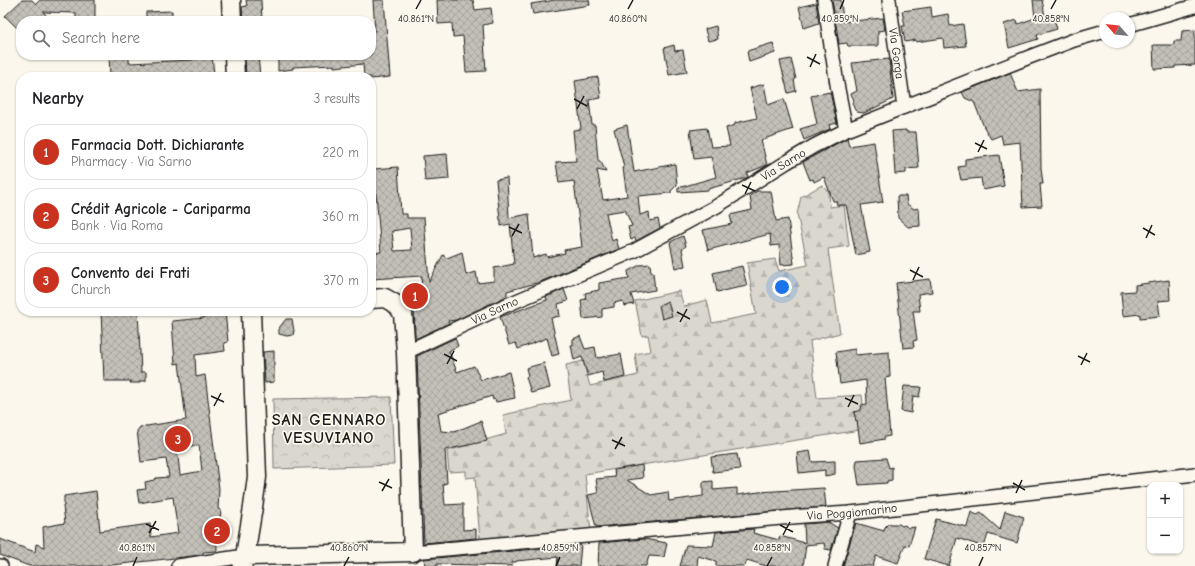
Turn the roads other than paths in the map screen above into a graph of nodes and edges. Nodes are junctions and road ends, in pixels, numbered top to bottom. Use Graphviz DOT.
graph roads {
  1 [pos="231,0"];
  2 [pos="824,0"];
  3 [pos="890,0"];
  4 [pos="1195,6"];
  5 [pos="232,16"];
  6 [pos="1135,23"];
  7 [pos="1099,33"];
  8 [pos="234,60"];
  9 [pos="235,72"];
  10 [pos="904,107"];
  11 [pos="846,130"];
  12 [pos="376,299"];
  13 [pos="251,316"];
  14 [pos="406,352"];
  15 [pos="1195,474"];
  16 [pos="850,513"];
  17 [pos="413,552"];
  18 [pos="244,561"];
  19 [pos="178,566"];
  20 [pos="835,566"];
  1 -- 5 [label="main road"];
  2 -- 11 [label="street"];
  3 -- 10 [label="street, Via Gorga"];
  4 -- 6 [label="street"];
  7 -- 10 [label="street, Via Sarno"];
  8 -- 9 [label="main road"];
  10 -- 11 [label="street, Via Sarno"];
  11 -- 14 [label="street, Via Sarno"];
  12 -- 14 [label="main road"];
  13 -- 18 [label="main road"];
  14 -- 17 [label="main road"];
  15 -- 16 [label="street, Via Poggiomarino"];
  16 -- 17 [label="street, Via Poggiomarino"];
  16 -- 20 [label="street"];
  17 -- 18 [label="main road"];
  18 -- 19 [label="street"];
}
